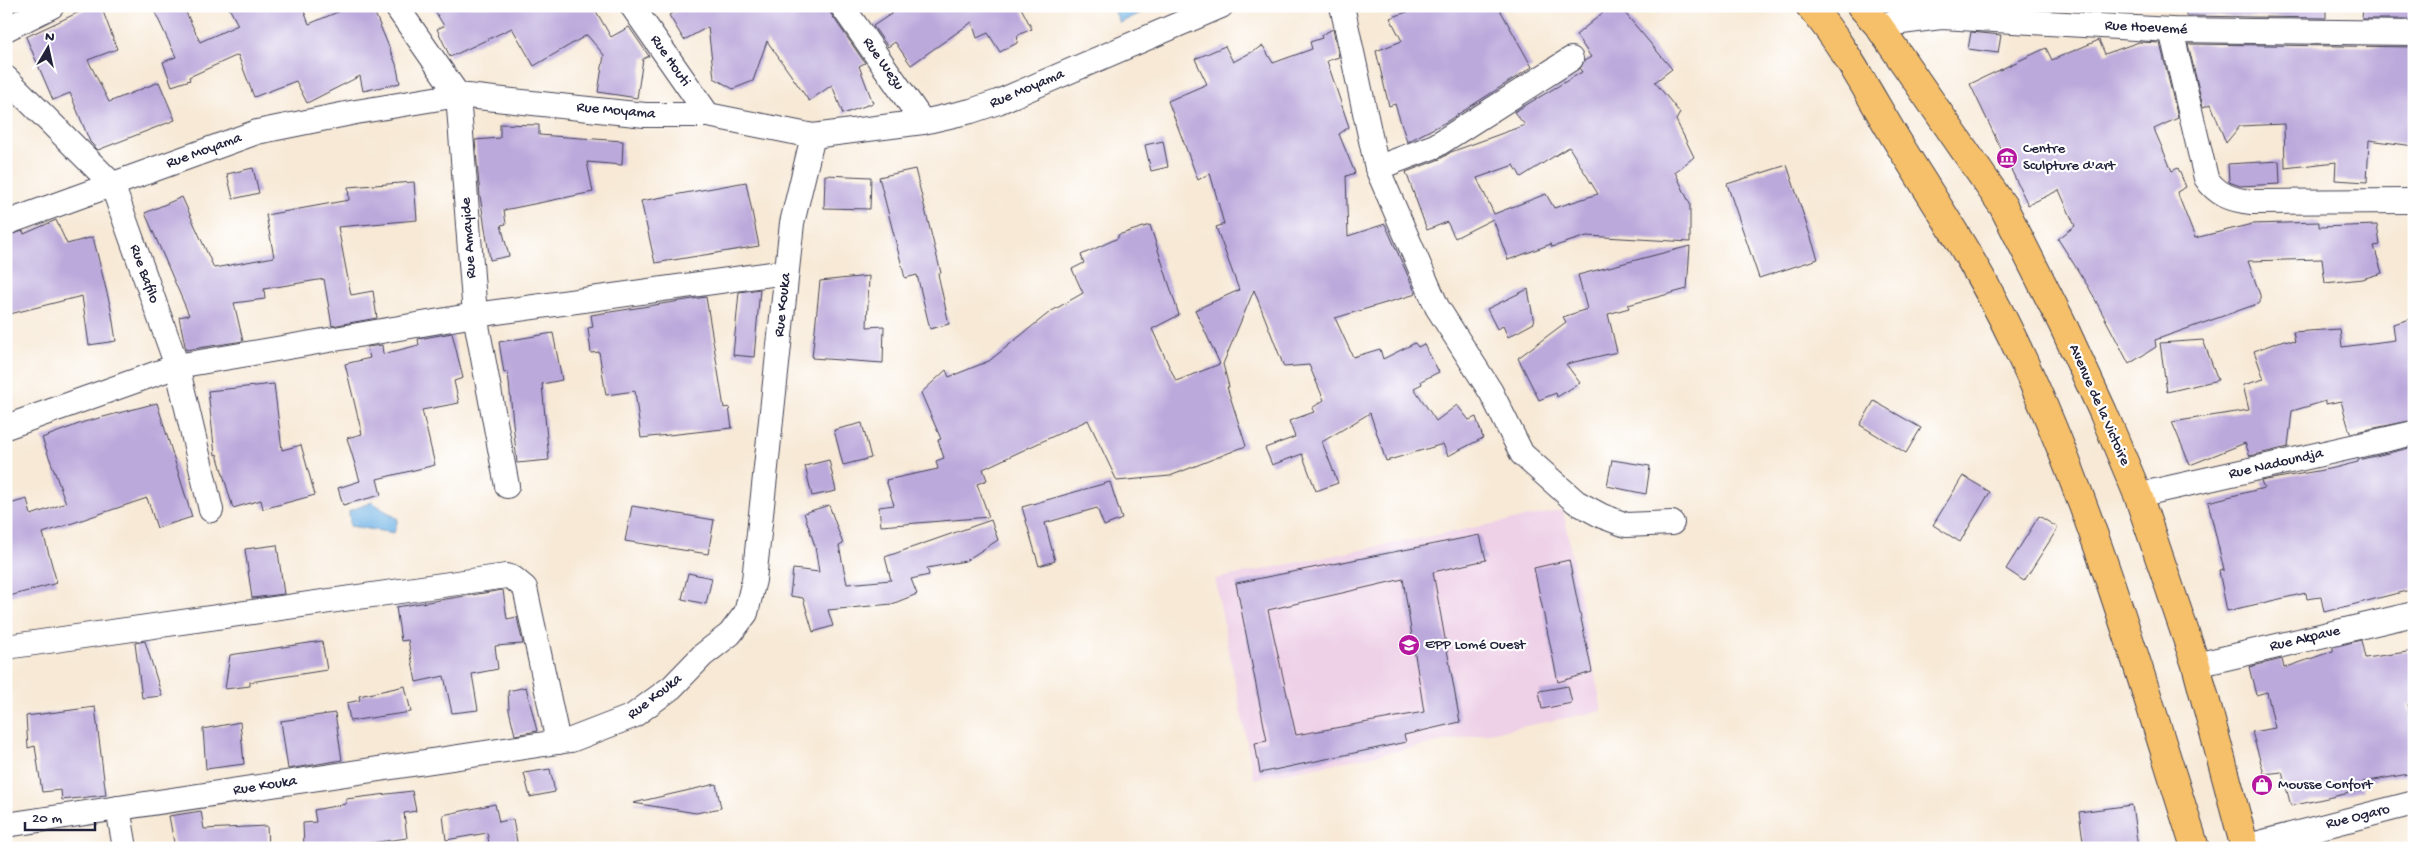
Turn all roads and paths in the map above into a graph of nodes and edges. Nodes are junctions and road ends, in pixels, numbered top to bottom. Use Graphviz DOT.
graph roads {
  1 [pos="52,6"];
  2 [pos="396,6"];
  3 [pos="632,6"];
  4 [pos="1221,6"];
  5 [pos="1342,6"];
  6 [pos="1810,6"];
  7 [pos="850,9"];
  8 [pos="1870,16"];
  9 [pos="6,29"];
  10 [pos="2171,30"];
  11 [pos="2414,33"];
  12 [pos="1571,59"];
  13 [pos="6,78"];
  14 [pos="458,95"];
  15 [pos="708,115"];
  16 [pos="923,122"];
  17 [pos="813,136"];
  18 [pos="1377,168"];
  19 [pos="112,184"];
  20 [pos="2414,201"];
  21 [pos="6,223"];
  22 [pos="786,272"];
  23 [pos="475,315"];
  24 [pos="177,366"];
  25 [pos="6,427"];
  26 [pos="2414,433"];
  27 [pos="507,486"];
  28 [pos="2138,495"];
  29 [pos="211,510"];
  30 [pos="1672,523"];
  31 [pos="2414,614"];
  32 [pos="6,647"];
  33 [pos="2196,665"];
  34 [pos="558,742"];
  35 [pos="2414,803"];
  36 [pos="118,808"];
  37 [pos="6,826"];
  38 [pos="2243,847"];
  39 [pos="125,848"];
  40 [pos="2195,848"];
  1 -- 9 [label="street"];
  2 -- 14 [label="street"];
  3 -- 15 [label="street, Rue Houti"];
  4 -- 16 [label="street, Rue Moyama"];
  5 -- 18 [label="street"];
  6 -- 40 [label="highway"];
  7 -- 16 [label="street, Rue Wezu"];
  8 -- 10 [label="street, Rue Hoevemé"];
  8 -- 28 [label="highway, Avenue de la Victoire"];
  10 -- 11 [label="street, Rue Hoevemé"];
  10 -- 20 [label="street"];
  12 -- 18 [label="street"];
  13 -- 19 [label="street, Rue Bafilo"];
  14 -- 15 [label="street, Rue Moyama"];
  14 -- 19 [label="street, Rue Moyama"];
  14 -- 23 [label="street, Rue Amayide"];
  15 -- 17 [label="street, Rue Moyama"];
  16 -- 17 [label="street, Rue Moyama"];
  17 -- 22 [label="street, Rue Kouka"];
  18 -- 30 [label="street"];
  19 -- 21 [label="street, Rue Moyama"];
  19 -- 24 [label="street, Rue Bafilo"];
  22 -- 23 [label="street"];
  22 -- 34 [label="street, Rue Kouka"];
  23 -- 24 [label="street"];
  23 -- 27 [label="street, Rue Amayide"];
  24 -- 25 [label="street"];
  24 -- 29 [label="street, Rue Bafilo"];
  26 -- 28 [label="street, Rue Nadoundja"];
  28 -- 33 [label="highway, Avenue de la Victoire"];
  31 -- 33 [label="street, Rue Akpave"];
  32 -- 34 [label="street"];
  33 -- 38 [label="highway, Avenue de la Victoire"];
  34 -- 36 [label="street, Rue Kouka"];
  35 -- 38 [label="street, Rue Ogaro"];
  36 -- 37 [label="street, Rue Kouka"];
  36 -- 39 [label="street"];
}
